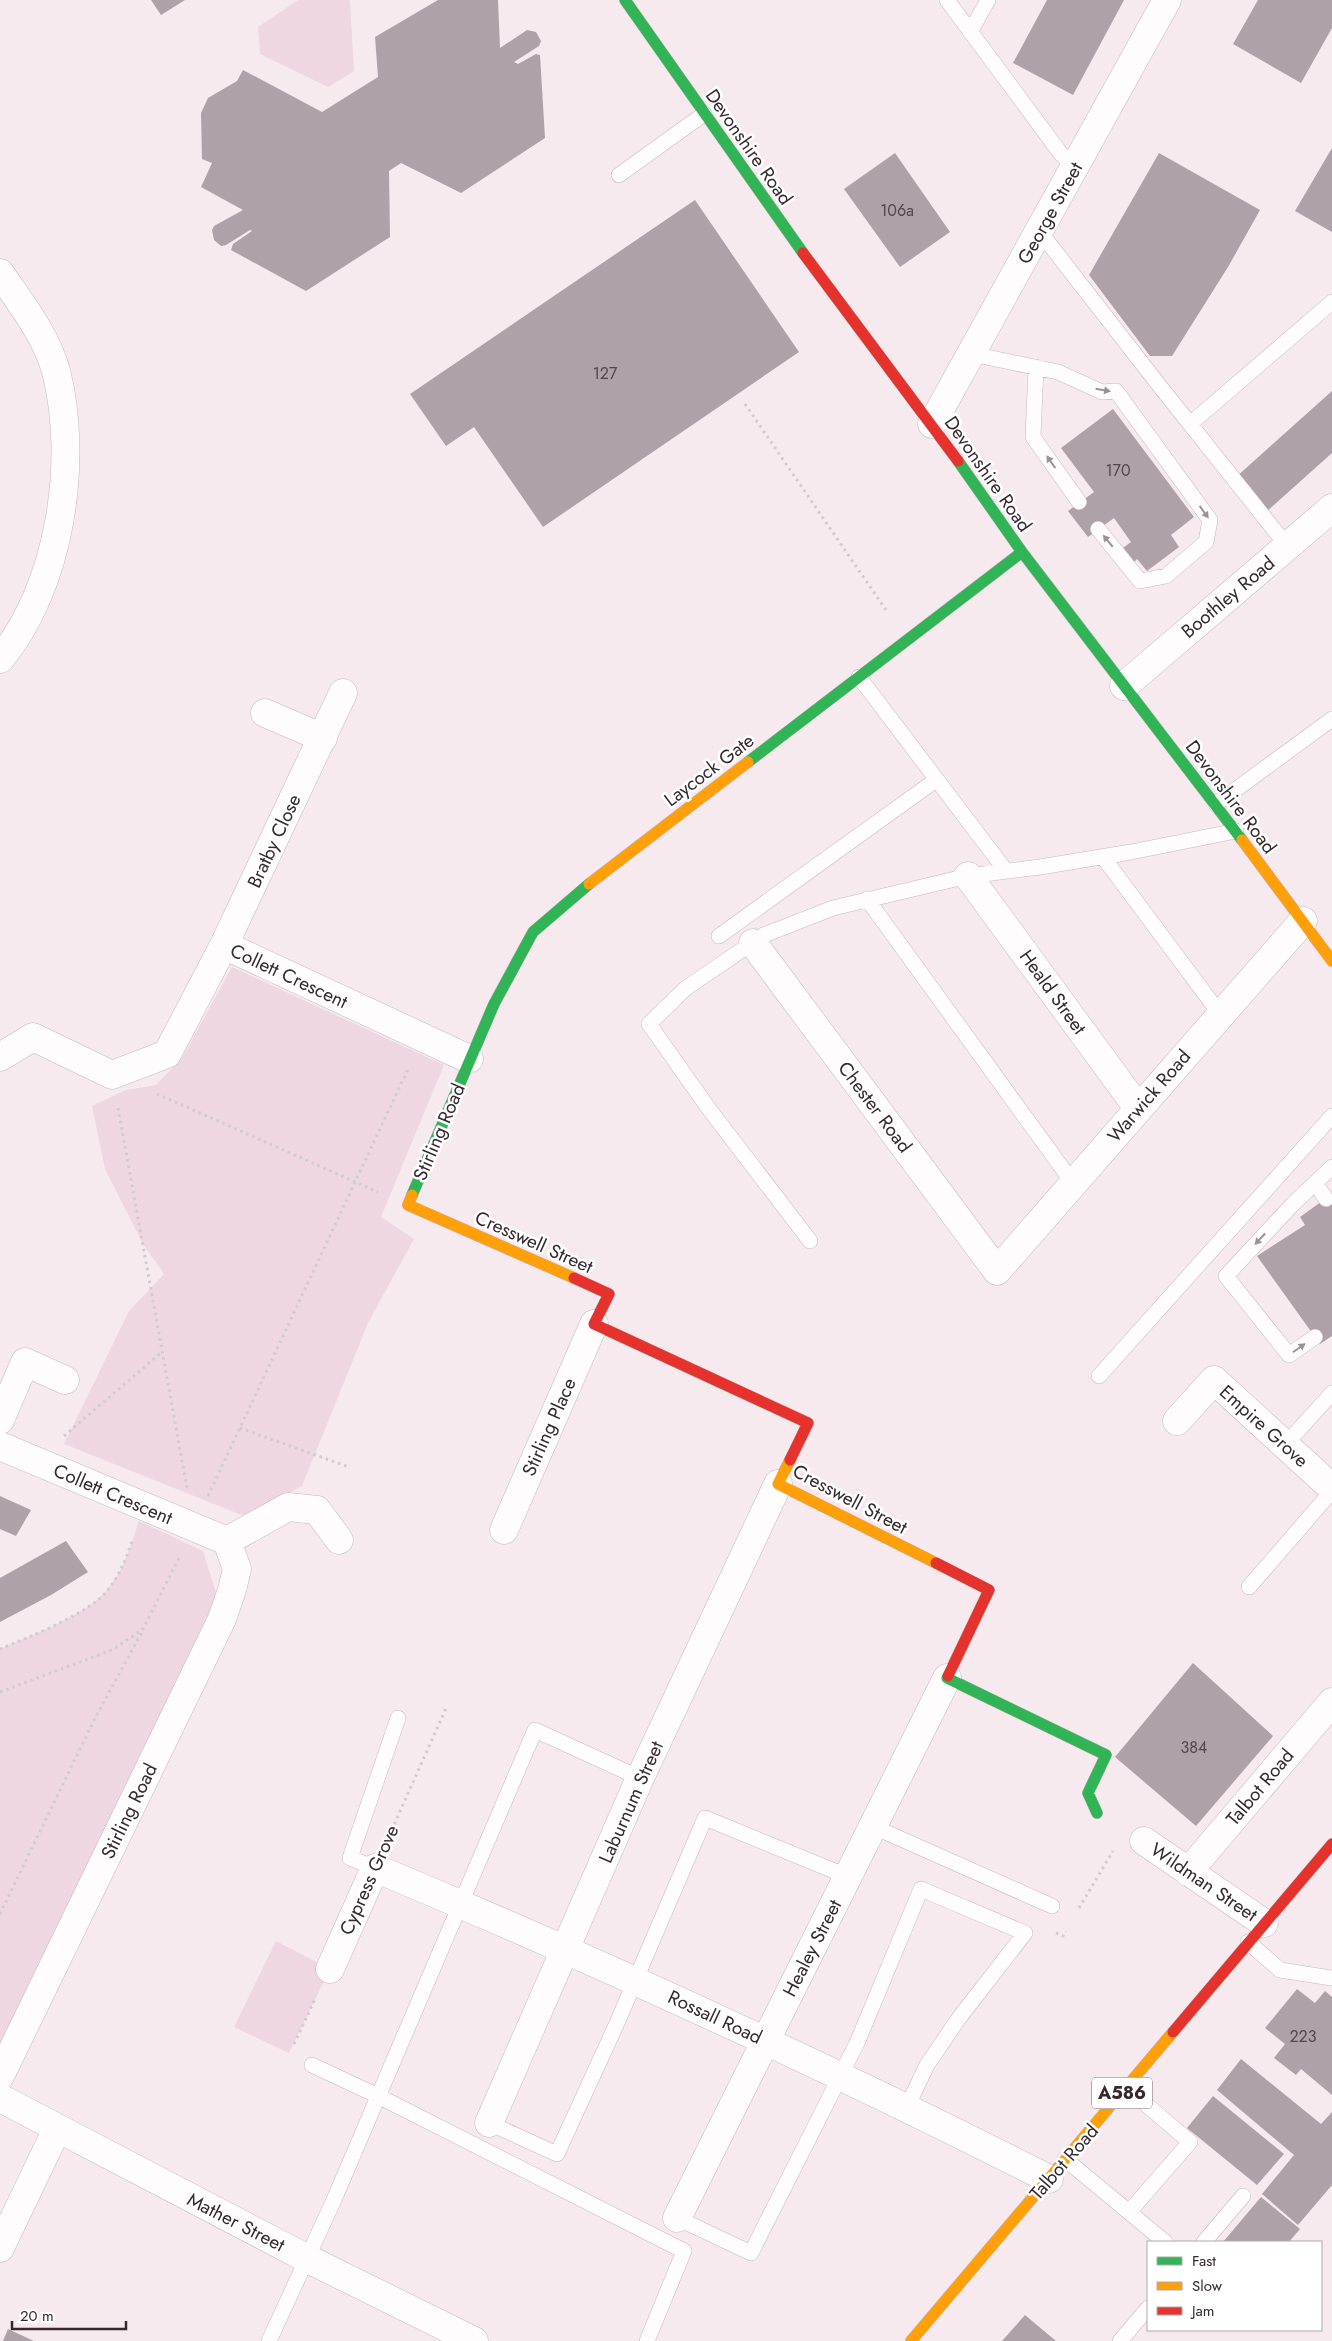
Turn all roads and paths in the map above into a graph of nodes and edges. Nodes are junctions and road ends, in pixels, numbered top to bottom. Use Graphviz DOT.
graph roads {
  1 [pos="625,0"];
  2 [pos="947,0"];
  3 [pos="988,0"];
  4 [pos="1167,0"];
  5 [pos="970,32"];
  6 [pos="704,114"];
  7 [pos="1075,167"];
  8 [pos="619,175"];
  9 [pos="1040,232"];
  10 [pos="0,273"];
  11 [pos="1332,302"];
  12 [pos="972,354"];
  13 [pos="1036,367"];
  14 [pos="745,404"];
  15 [pos="932,424"];
  16 [pos="1190,424"];
  17 [pos="1079,502"];
  18 [pos="1332,508"];
  19 [pos="1098,529"];
  20 [pos="1288,547"];
  21 [pos="1022,552"];
  22 [pos="907,640"];
  23 [pos="0,659"];
  24 [pos="859,677"];
  25 [pos="1124,686"];
  26 [pos="343,693"];
  27 [pos="265,713"];
  28 [pos="1332,719"];
  29 [pos="323,738"];
  30 [pos="936,780"];
  31 [pos="1216,804"];
  32 [pos="1236,831"];
  33 [pos="1103,857"];
  34 [pos="1006,871"];
  35 [pos="968,876"];
  36 [pos="867,899"];
  37 [pos="1303,921"];
  38 [pos="719,936"];
  39 [pos="753,943"];
  40 [pos="224,945"];
  41 [pos="1332,961"];
  42 [pos="1220,1014"];
  43 [pos="423,1038"];
  44 [pos="0,1057"];
  45 [pos="469,1059"];
  46 [pos="112,1075"];
  47 [pos="1138,1108"];
  48 [pos="1332,1116"];
  49 [pos="1332,1167"];
  50 [pos="356,1182"];
  51 [pos="1073,1183"];
  52 [pos="1315,1183"];
  53 [pos="1326,1199"];
  54 [pos="408,1205"];
  55 [pos="810,1241"];
  56 [pos="997,1272"];
  57 [pos="594,1324"];
  58 [pos="1315,1337"];
  59 [pos="162,1352"];
  60 [pos="1099,1376"];
  61 [pos="66,1380"];
  62 [pos="1332,1393"];
  63 [pos="0,1420"];
  64 [pos="1177,1422"];
  65 [pos="240,1428"];
  66 [pos="1285,1445"];
  67 [pos="0,1446"];
  68 [pos="35,1461"];
  69 [pos="349,1467"];
  70 [pos="778,1484"];
  71 [pos="1332,1489"];
  72 [pos="144,1507"];
  73 [pos="194,1528"];
  74 [pos="504,1530"];
  75 [pos="339,1540"];
  76 [pos="226,1541"];
  77 [pos="1248,1587"];
  78 [pos="143,1630"];
  79 [pos="0,1649"];
  80 [pos="947,1678"];
  81 [pos="0,1692"];
  82 [pos="1332,1702"];
  83 [pos="446,1706"];
  84 [pos="398,1718"];
  85 [pos="640,1778"];
  86 [pos="1098,1813"];
  87 [pos="874,1827"];
  88 [pos="1144,1841"];
  89 [pos="1332,1844"];
  90 [pos="375,1868"];
  91 [pos="1188,1872"];
  92 [pos="849,1877"];
  93 [pos="459,1904"];
  94 [pos="1052,1906"];
  95 [pos="0,1914"];
  96 [pos="1256,1933"];
  97 [pos="566,1950"];
  98 [pos="330,1969"];
  99 [pos="1332,1978"];
  100 [pos="636,1980"];
  101 [pos="765,2040"];
  102 [pos="293,2045"];
  103 [pos="312,2065"];
  104 [pos="0,2076"];
  105 [pos="840,2076"];
  106 [pos="1127,2088"];
  107 [pos="378,2096"];
  108 [pos="0,2098"];
  109 [pos="907,2107"];
  110 [pos="489,2122"];
  111 [pos="57,2129"];
  112 [pos="1057,2169"];
  113 [pos="1243,2196"];
  114 [pos="1129,2212"];
  115 [pos="677,2218"];
  116 [pos="1164,2241"];
  117 [pos="1205,2241"];
  118 [pos="0,2248"];
  119 [pos="308,2259"];
  120 [pos="1147,2309"];
  121 [pos="269,2341"];
  122 [pos="474,2341"];
  123 [pos="647,2341"];
  124 [pos="911,2341"];
  125 [pos="1120,2341"];
  1 -- 6 [label="street, Devonshire Road"];
  2 -- 5 [label="lane"];
  3 -- 5 [label="lane"];
  4 -- 7 [label="street, George Street"];
  5 -- 7 [label="lane"];
  6 -- 8 [label="lane"];
  6 -- 15 [label="street, Devonshire Road"];
  7 -- 9 [label="street, George Street"];
  9 -- 12 [label="street, George Street"];
  9 -- 16 [label="lane"];
  10 -- 23 [label="street"];
  11 -- 16 [label="lane"];
  12 -- 13 [label="lane"];
  12 -- 15 [label="street, George Street"];
  17 -- 13 [label="lane, one-way"];
  13 -- 19 [label="lane, one-way"];
  14 -- 22 [label="path"];
  15 -- 21 [label="street, Devonshire Road"];
  16 -- 20 [label="lane"];
  18 -- 20 [label="street, Boothley Road"];
  20 -- 25 [label="street, Boothley Road"];
  21 -- 22 [label="street, Laycock Gate"];
  21 -- 25 [label="street, Devonshire Road"];
  22 -- 24 [label="street, Laycock Gate"];
  24 -- 30 [label="lane"];
  24 -- 45 [label="street, Laycock Gate"];
  25 -- 31 [label="street, Devonshire Road"];
  26 -- 29 [label="street, Bratby Close"];
  27 -- 29 [label="street"];
  28 -- 31 [label="lane"];
  29 -- 40 [label="street, Bratby Close"];
  30 -- 34 [label="lane"];
  30 -- 38 [label="lane"];
  31 -- 32 [label="street, Devonshire Road"];
  32 -- 33 [label="lane"];
  32 -- 37 [label="street, Devonshire Road"];
  33 -- 34 [label="lane"];
  33 -- 42 [label="lane"];
  34 -- 35 [label="lane"];
  35 -- 36 [label="lane"];
  35 -- 47 [label="street, Heald Street"];
  36 -- 39 [label="lane"];
  36 -- 51 [label="lane"];
  37 -- 41 [label="street, Devonshire Road"];
  37 -- 42 [label="street, Warwick Road"];
  39 -- 55 [label="lane"];
  39 -- 56 [label="street, Chester Road"];
  40 -- 43 [label="street, Collett Crescent"];
  40 -- 46 [label="street, Collett Crescent"];
  42 -- 47 [label="street, Warwick Road"];
  43 -- 45 [label="street, Collett Crescent"];
  43 -- 50 [label="path"];
  44 -- 46 [label="street"];
  45 -- 54 [label="street, Stirling Road"];
  46 -- 50 [label="path"];
  46 -- 59 [label="path"];
  47 -- 51 [label="street, Warwick Road"];
  48 -- 60 [label="lane"];
  49 -- 52 [label="lane"];
  50 -- 54 [label="path"];
  50 -- 65 [label="path"];
  51 -- 56 [label="street, Warwick Road"];
  52 -- 53 [label="lane"];
  52 -- 58 [label="lane, one-way"];
  54 -- 57 [label="street, Cresswell Street"];
  57 -- 70 [label="street, Cresswell Street"];
  57 -- 74 [label="street, Stirling Place"];
  59 -- 68 [label="path"];
  59 -- 73 [label="path"];
  61 -- 63 [label="street"];
  62 -- 66 [label="lane"];
  64 -- 66 [label="street, Empire Grove"];
  65 -- 69 [label="path"];
  65 -- 73 [label="path"];
  66 -- 71 [label="street, Empire Grove"];
  67 -- 68 [label="street, Collett Crescent"];
  68 -- 72 [label="street, Collett Crescent"];
  70 -- 80 [label="street, Cresswell Street"];
  70 -- 85 [label="street, Laburnum Street"];
  71 -- 77 [label="lane"];
  72 -- 73 [label="street, Collett Crescent"];
  72 -- 79 [label="path"];
  73 -- 76 [label="street, Collett Crescent"];
  73 -- 78 [label="path"];
  75 -- 76 [label="street"];
  76 -- 104 [label="street, Stirling Road"];
  78 -- 81 [label="path"];
  78 -- 95 [label="path"];
  80 -- 86 [label="street"];
  80 -- 87 [label="street, Healey Street"];
  82 -- 91 [label="street, Talbot Road"];
  83 -- 90 [label="path, Cypress Grove"];
  84 -- 90 [label="lane"];
  85 -- 93 [label="lane"];
  85 -- 97 [label="street, Laburnum Street"];
  87 -- 92 [label="street, Healey Street"];
  87 -- 94 [label="lane"];
  88 -- 91 [label="street, Wildman Street"];
  89 -- 96 [label="street, Talbot Road / A586"];
  90 -- 93 [label="street, Rossall Road"];
  90 -- 98 [label="street, Cypress Grove"];
  91 -- 96 [label="street, Wildman Street"];
  92 -- 100 [label="lane"];
  92 -- 101 [label="street, Healey Street"];
  93 -- 97 [label="street, Rossall Road"];
  93 -- 107 [label="lane"];
  96 -- 99 [label="lane"];
  96 -- 106 [label="street, Talbot Road / A586"];
  97 -- 100 [label="street, Rossall Road"];
  97 -- 110 [label="street, Laburnum Street"];
  98 -- 102 [label="path"];
  100 -- 101 [label="street, Rossall Road"];
  100 -- 110 [label="lane"];
  101 -- 105 [label="street, Rossall Road"];
  101 -- 115 [label="street, Healey Street"];
  103 -- 107 [label="lane"];
  105 -- 109 [label="street, Rossall Road"];
  105 -- 109 [label="lane"];
  105 -- 115 [label="lane"];
  106 -- 112 [label="street, Talbot Road / A586"];
  106 -- 114 [label="lane"];
  107 -- 119 [label="lane"];
  107 -- 123 [label="lane"];
  108 -- 111 [label="street, Mather Street"];
  109 -- 112 [label="street, Rossall Road"];
  111 -- 118 [label="street"];
  111 -- 119 [label="street, Mather Street"];
  112 -- 114 [label="lane"];
  112 -- 124 [label="street, Talbot Road / A586"];
  113 -- 117 [label="lane"];
  114 -- 116 [label="lane"];
  119 -- 121 [label="lane"];
  119 -- 122 [label="street, Mather Street"];
  120 -- 125 [label="lane"];
}
